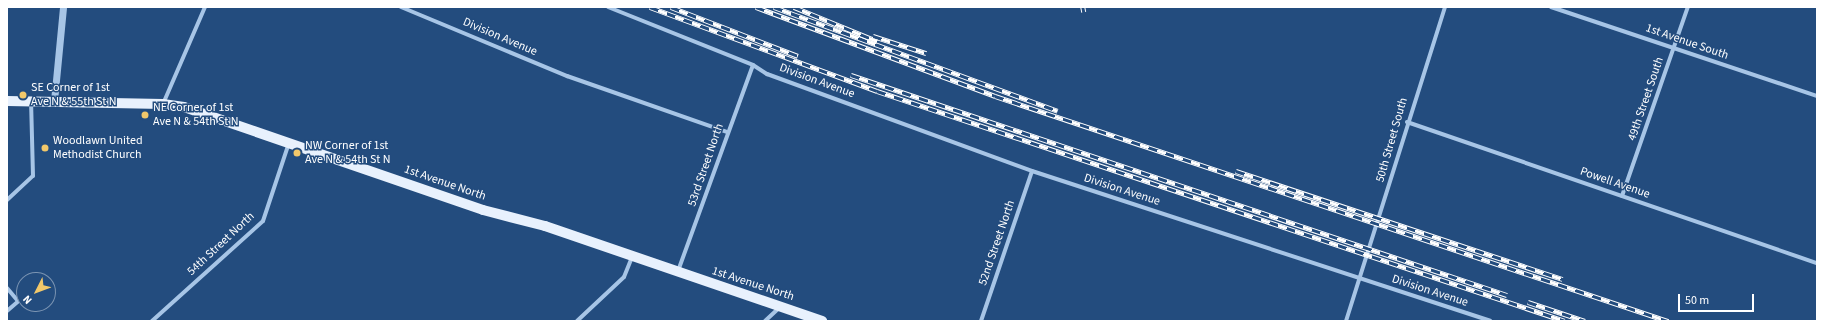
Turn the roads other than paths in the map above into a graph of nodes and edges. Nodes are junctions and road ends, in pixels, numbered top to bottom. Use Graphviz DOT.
graph roads {
  1 [pos="63,7"];
  2 [pos="401,7"];
  3 [pos="608,7"];
  4 [pos="1445,7"];
  5 [pos="1551,7"];
  6 [pos="1688,7"];
  7 [pos="204,8"];
  8 [pos="1675,48"];
  9 [pos="753,65"];
  10 [pos="1817,96"];
  11 [pos="7,101"];
  12 [pos="31,101"];
  13 [pos="54,101"];
  14 [pos="163,104"];
  15 [pos="1407,122"];
  16 [pos="727,132"];
  17 [pos="289,143"];
  18 [pos="1032,171"];
  19 [pos="1622,196"];
  20 [pos="7,200"];
  21 [pos="632,256"];
  22 [pos="1817,263"];
  23 [pos="678,272"];
  24 [pos="1361,279"];
  25 [pos="7,288"];
  26 [pos="16,299"];
  27 [pos="16,303"];
  28 [pos="781,307"];
  29 [pos="7,311"];
  30 [pos="152,321"];
  31 [pos="577,321"];
  32 [pos="765,321"];
  33 [pos="822,321"];
  34 [pos="981,321"];
  35 [pos="1346,321"];
  36 [pos="1490,321"];
  1 -- 13 [label="street"];
  2 -- 16 [label="street, Division Avenue"];
  3 -- 9 [label="street, Division Avenue"];
  4 -- 15 [label="street, 50th Street South"];
  5 -- 8 [label="street, 1st Avenue South"];
  6 -- 8 [label="street, 49th Street South"];
  7 -- 14 [label="street"];
  8 -- 10 [label="street, 1st Avenue South"];
  8 -- 19 [label="street, 49th Street South"];
  9 -- 16 [label="street, 53rd Street North"];
  9 -- 18 [label="street, Division Avenue"];
  11 -- 12 [label="main road, 1st Avenue North"];
  12 -- 13 [label="main road, 1st Avenue North"];
  12 -- 20 [label="street"];
  13 -- 14 [label="main road, 1st Avenue North"];
  14 -- 17 [label="main road, 1st Avenue North"];
  15 -- 19 [label="street, Powell Avenue"];
  15 -- 24 [label="street, 50th Street South"];
  16 -- 23 [label="street, 53rd Street North"];
  17 -- 21 [label="main road, 1st Avenue North"];
  17 -- 30 [label="street, 54th Street North"];
  18 -- 24 [label="street, Division Avenue"];
  18 -- 34 [label="street, 52nd Street North"];
  19 -- 22 [label="street, Powell Avenue"];
  21 -- 23 [label="main road, 1st Avenue North"];
  21 -- 31 [label="street"];
  23 -- 28 [label="main road, 1st Avenue North"];
  24 -- 35 [label="street, 50th Street South"];
  24 -- 36 [label="street, Division Avenue"];
  25 -- 26 [label="street"];
  27 -- 29 [label="street"];
  28 -- 32 [label="street"];
  28 -- 33 [label="main road, 1st Avenue North"];
}
